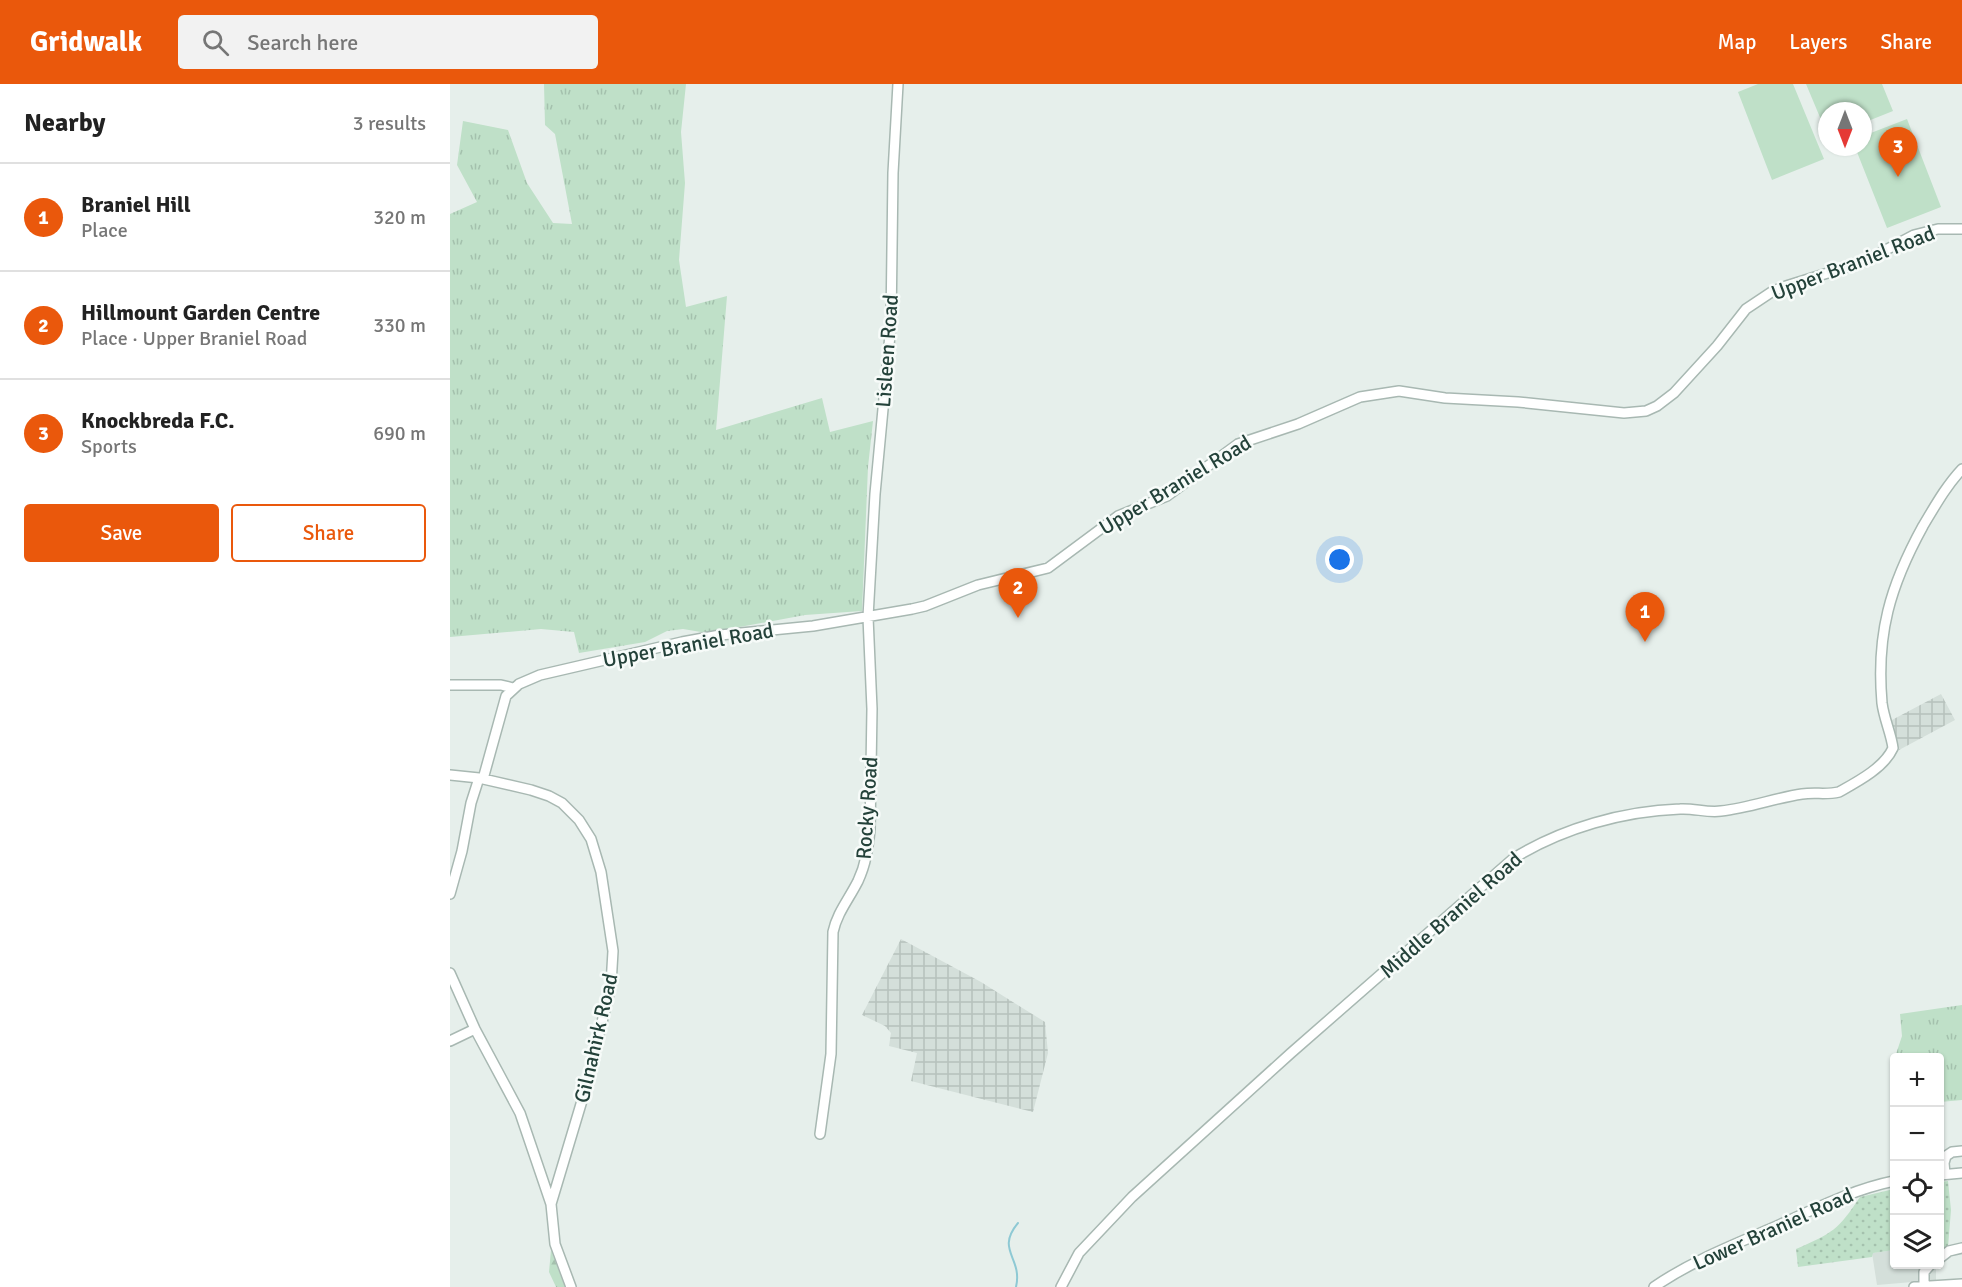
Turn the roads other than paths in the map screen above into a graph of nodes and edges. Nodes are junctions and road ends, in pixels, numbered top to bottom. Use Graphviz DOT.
graph roads {
  1 [pos="898,84"];
  2 [pos="1962,229"];
  3 [pos="1962,469"];
  4 [pos="868,618"];
  5 [pos="450,685"];
  6 [pos="513,688"];
  7 [pos="450,775"];
  8 [pos="481,779"];
  9 [pos="450,894"];
  10 [pos="450,973"];
  11 [pos="476,1029"];
  12 [pos="450,1041"];
  13 [pos="820,1134"];
  14 [pos="1962,1151"];
  15 [pos="1944,1163"];
  16 [pos="1962,1173"];
  17 [pos="1944,1175"];
  18 [pos="1890,1182"];
  19 [pos="551,1204"];
  20 [pos="1962,1248"];
  21 [pos="1944,1255"];
  22 [pos="1927,1269"];
  23 [pos="1962,1284"];
  24 [pos="1919,1286"];
  25 [pos="571,1287"];
  26 [pos="1061,1287"];
  27 [pos="1654,1287"];
  1 -- 4 [label="street, Lisleen Road"];
  2 -- 4 [label="street, Upper Braniel Road"];
  3 -- 26 [label="street, Middle Braniel Road"];
  4 -- 6 [label="street, Upper Braniel Road"];
  4 -- 13 [label="street, Rocky Road"];
  5 -- 6 [label="street"];
  6 -- 8 [label="street"];
  7 -- 8 [label="street, Gilnahirk Road"];
  8 -- 9 [label="street"];
  8 -- 19 [label="street, Gilnahirk Road"];
  10 -- 11 [label="street"];
  11 -- 12 [label="street"];
  11 -- 19 [label="street"];
  14 -- 15 [label="street"];
  16 -- 17 [label="street"];
  18 -- 27 [label="street, Lower Braniel Road"];
  19 -- 25 [label="street, Gilnahirk Road"];
  20 -- 21 [label="street"];
  22 -- 24 [label="street"];
  23 -- 24 [label="street"];
}
